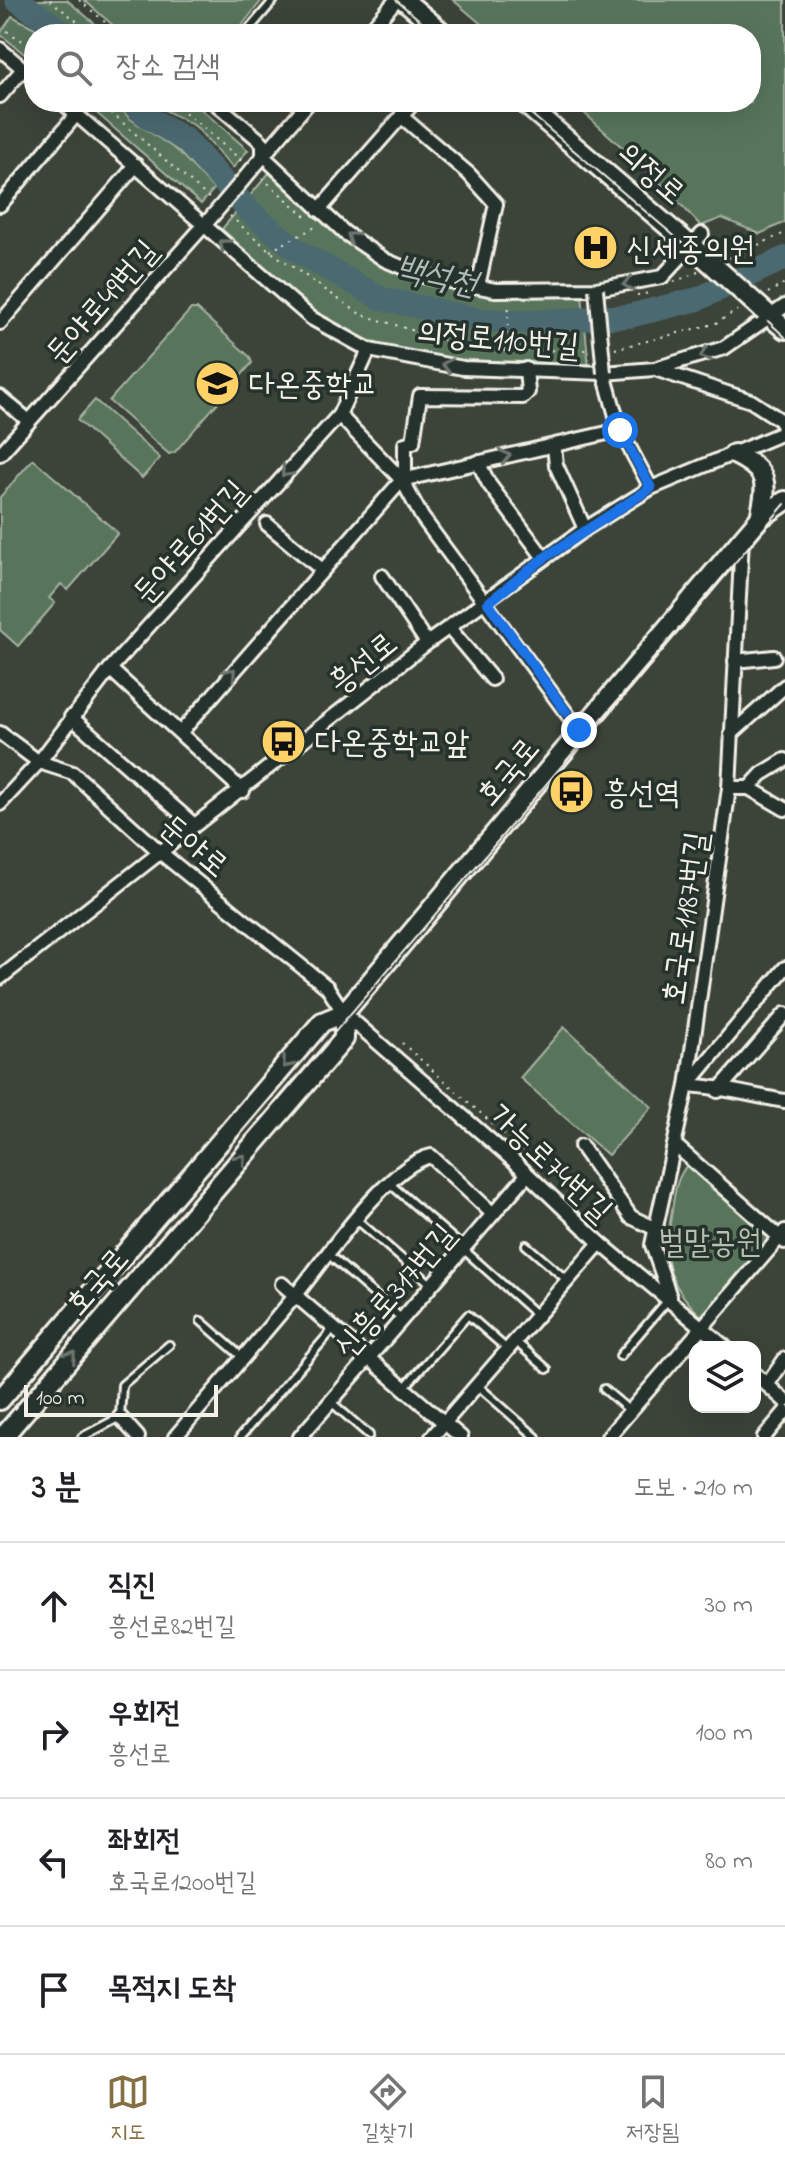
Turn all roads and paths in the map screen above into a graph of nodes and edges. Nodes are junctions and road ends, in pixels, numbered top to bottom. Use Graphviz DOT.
graph roads {
  1 [pos="50,0"];
  2 [pos="79,0"];
  3 [pos="274,0"];
  4 [pos="396,0"];
  5 [pos="404,0"];
  6 [pos="80,24"];
  7 [pos="107,24"];
  8 [pos="254,24"];
  9 [pos="376,24"];
  10 [pos="432,24"];
  11 [pos="0,27"];
  12 [pos="24,42"];
  13 [pos="0,49"];
  14 [pos="23,69"];
  15 [pos="0,96"];
  16 [pos="73,112"];
  17 [pos="185,112"];
  18 [pos="226,112"];
  19 [pos="300,112"];
  20 [pos="405,112"];
  21 [pos="536,112"];
  22 [pos="76,115"];
  23 [pos="401,116"];
  24 [pos="261,158"];
  25 [pos="245,164"];
  26 [pos="136,165"];
  27 [pos="257,174"];
  28 [pos="0,205"];
  29 [pos="319,210"];
  30 [pos="206,223"];
  31 [pos="785,233"];
  32 [pos="696,239"];
  33 [pos="270,251"];
  34 [pos="727,259"];
  35 [pos="702,264"];
  36 [pos="673,283"];
  37 [pos="478,286"];
  38 [pos="596,289"];
  39 [pos="660,289"];
  40 [pos="632,296"];
  41 [pos="509,299"];
  42 [pos="777,316"];
  43 [pos="0,323"];
  44 [pos="369,350"];
  45 [pos="506,351"];
  46 [pos="526,369"];
  47 [pos="654,369"];
  48 [pos="604,373"];
  49 [pos="0,397"];
  50 [pos="339,415"];
  51 [pos="29,421"];
  52 [pos="620,430"];
  53 [pos="784,432"];
  54 [pos="554,446"];
  55 [pos="0,454"];
  56 [pos="734,454"];
  57 [pos="478,462"];
  58 [pos="404,479"];
  59 [pos="651,488"];
  60 [pos="784,505"];
  61 [pos="760,518"];
  62 [pos="267,524"];
  63 [pos="585,529"];
  64 [pos="742,539"];
  65 [pos="544,558"];
  66 [pos="321,569"];
  67 [pos="382,576"];
  68 [pos="488,603"];
  69 [pos="450,629"];
  70 [pos="427,643"];
  71 [pos="774,657"];
  72 [pos="735,661"];
  73 [pos="110,669"];
  74 [pos="492,679"];
  75 [pos="785,686"];
  76 [pos="71,717"];
  77 [pos="579,730"];
  78 [pos="181,732"];
  79 [pos="0,733"];
  80 [pos="731,734"];
  81 [pos="785,760"];
  82 [pos="39,762"];
  83 [pos="729,788"];
  84 [pos="749,788"];
  85 [pos="243,791"];
  86 [pos="0,804"];
  87 [pos="785,809"];
  88 [pos="193,824"];
  89 [pos="161,853"];
  90 [pos="785,968"];
  91 [pos="0,978"];
  92 [pos="344,1013"];
  93 [pos="785,1014"];
  94 [pos="402,1043"];
  95 [pos="687,1086"];
  96 [pos="718,1091"];
  97 [pos="785,1101"];
  98 [pos="675,1145"];
  99 [pos="581,1146"];
  100 [pos="537,1167"];
  101 [pos="526,1176"];
  102 [pos="389,1183"];
  103 [pos="493,1214"];
  104 [pos="356,1219"];
  105 [pos="654,1228"];
  106 [pos="783,1237"];
  107 [pos="600,1243"];
  108 [pos="526,1245"];
  109 [pos="463,1249"];
  110 [pos="328,1254"];
  111 [pos="568,1281"];
  112 [pos="282,1284"];
  113 [pos="432,1285"];
  114 [pos="295,1295"];
  115 [pos="670,1298"];
  116 [pos="538,1316"];
  117 [pos="402,1319"];
  118 [pos="201,1321"];
  119 [pos="703,1327"];
  120 [pos="334,1328"];
  121 [pos="718,1341"];
  122 [pos="169,1345"];
  123 [pos="512,1345"];
  124 [pos="620,1356"];
  125 [pos="242,1357"];
  126 [pos="369,1358"];
  127 [pos="785,1359"];
  128 [pos="29,1366"];
  129 [pos="547,1369"];
  130 [pos="50,1380"];
  131 [pos="761,1380"];
  132 [pos="477,1385"];
  133 [pos="767,1385"];
  134 [pos="0,1388"];
  135 [pos="404,1388"];
  136 [pos="604,1389"];
  137 [pos="0,1400"];
  138 [pos="785,1401"];
  139 [pos="331,1402"];
  140 [pos="630,1411"];
  141 [pos="785,1412"];
  142 [pos="120,1417"];
  143 [pos="444,1423"];
  144 [pos="369,1435"];
  145 [pos="3,1437"];
  146 [pos="17,1437"];
  147 [pos="82,1437"];
  148 [pos="138,1437"];
  149 [pos="175,1437"];
  150 [pos="240,1437"];
  151 [pos="300,1437"];
  152 [pos="432,1437"];
  153 [pos="461,1437"];
  154 [pos="536,1437"];
  155 [pos="608,1437"];
  156 [pos="764,1437"];
  1 -- 6 [label="path"];
  2 -- 7 [label="path"];
  3 -- 8 [label="lane"];
  4 -- 9 [label="street"];
  5 -- 10 [label="street"];
  11 -- 12 [label="path"];
  13 -- 14 [label="street"];
  14 -- 15 [label="street"];
  16 -- 22 [label="street, 의정로110번길"];
  17 -- 25 [label="path"];
  18 -- 24 [label="street"];
  19 -- 24 [label="street, 둔야로49번길"];
  20 -- 23 [label="street"];
  21 -- 32 [label="street, 의정로"];
  22 -- 26 [label="street, 의정로110번길"];
  22 -- 28 [label="street"];
  23 -- 29 [label="street"];
  23 -- 37 [label="street"];
  24 -- 29 [label="street"];
  24 -- 30 [label="street, 둔야로49번길, bridge"];
  26 -- 30 [label="street, 의정로110번길"];
  26 -- 43 [label="street"];
  27 -- 33 [label="path"];
  37 -- 29 [label="street, one-way"];
  44 -- 30 [label="street, 의정로110번길, one-way"];
  30 -- 51 [label="street, 둔야로49번길"];
  31 -- 34 [label="path"];
  32 -- 35 [label="street, 의정로"];
  32 -- 38 [label="street, one-way"];
  35 -- 36 [label="path"];
  35 -- 42 [label="street, 의정로, bridge"];
  37 -- 38 [label="street"];
  38 -- 48 [label="street, bridge"];
  39 -- 40 [label="path"];
  41 -- 45 [label="path"];
  42 -- 47 [label="street, 의정로110번길, one-way"];
  46 -- 44 [label="street, 의정로110번길, one-way"];
  44 -- 50 [label="street, 둔야로61번길"];
  46 -- 48 [label="street, 의정로110번길"];
  46 -- 58 [label="street"];
  47 -- 48 [label="street, 의정로110번길"];
  47 -- 53 [label="street"];
  48 -- 52 [label="street"];
  49 -- 51 [label="street"];
  50 -- 58 [label="street"];
  50 -- 73 [label="street, 둔야로61번길, one-way"];
  51 -- 55 [label="street, 둔야로49번길"];
  52 -- 54 [label="street"];
  52 -- 59 [label="street"];
  53 -- 56 [label="street, 흥선로"];
  57 -- 54 [label="street, one-way"];
  54 -- 63 [label="street"];
  56 -- 59 [label="street, 흥선로"];
  56 -- 61 [label="street"];
  57 -- 58 [label="street"];
  57 -- 65 [label="street"];
  58 -- 66 [label="street"];
  58 -- 68 [label="street"];
  59 -- 63 [label="street, 흥선로"];
  60 -- 61 [label="street, 호국로"];
  61 -- 64 [label="street, 호국로"];
  62 -- 66 [label="street"];
  63 -- 65 [label="street, 흥선로"];
  64 -- 72 [label="street, 호국로1187번길"];
  64 -- 77 [label="street, 호국로"];
  65 -- 68 [label="street, 흥선로"];
  78 -- 66 [label="street, one-way"];
  67 -- 70 [label="street"];
  68 -- 69 [label="street, 흥선로"];
  68 -- 77 [label="street"];
  69 -- 70 [label="street, 흥선로"];
  69 -- 74 [label="street"];
  70 -- 85 [label="street, 흥선로"];
  71 -- 72 [label="street"];
  72 -- 80 [label="street, 호국로1187번길"];
  73 -- 76 [label="street, 둔야로61번길"];
  73 -- 78 [label="street"];
  75 -- 80 [label="street"];
  76 -- 82 [label="street, 둔야로61번길"];
  76 -- 88 [label="street"];
  77 -- 92 [label="street, 호국로"];
  78 -- 85 [label="street"];
  79 -- 82 [label="street, 둔야로"];
  80 -- 83 [label="street, 호국로1187번길"];
  81 -- 84 [label="street"];
  82 -- 86 [label="street, 둔야로61번길"];
  82 -- 89 [label="street, 둔야로"];
  83 -- 84 [label="street"];
  83 -- 95 [label="street, 호국로1187번길"];
  84 -- 87 [label="street"];
  85 -- 88 [label="street, 흥선로"];
  88 -- 89 [label="street, 흥선로"];
  89 -- 91 [label="street, 흥선로"];
  89 -- 92 [label="street, 둔야로"];
  90 -- 95 [label="street"];
  92 -- 101 [label="street, 가능로74번길"];
  92 -- 128 [label="street, 호국로, one-way"];
  130 -- 92 [label="street, 호국로, one-way"];
  93 -- 96 [label="street"];
  94 -- 100 [label="path"];
  95 -- 96 [label="street"];
  95 -- 98 [label="street, 호국로1187번길"];
  96 -- 97 [label="street"];
  98 -- 105 [label="street, 호국로1187번길"];
  98 -- 106 [label="street"];
  99 -- 105 [label="street"];
  101 -- 103 [label="street, 신흥로317번길"];
  101 -- 107 [label="street, 가능로74번길"];
  102 -- 103 [label="street"];
  102 -- 104 [label="street"];
  102 -- 109 [label="lane"];
  103 -- 109 [label="street, 신흥로317번길"];
  104 -- 110 [label="street"];
  104 -- 113 [label="lane"];
  105 -- 115 [label="street, 호국로1187번길"];
  106 -- 119 [label="street"];
  107 -- 111 [label="street"];
  107 -- 115 [label="street, 가능로74번길"];
  108 -- 111 [label="lane"];
  109 -- 113 [label="street, 신흥로317번길"];
  109 -- 116 [label="lane"];
  110 -- 114 [label="street"];
  110 -- 117 [label="lane"];
  111 -- 116 [label="street"];
  112 -- 114 [label="street"];
  113 -- 117 [label="street, 신흥로317번길"];
  114 -- 120 [label="street"];
  114 -- 125 [label="street"];
  115 -- 119 [label="street, 가능로74번길"];
  115 -- 124 [label="lane"];
  116 -- 123 [label="street"];
  117 -- 126 [label="street, 신흥로317번길"];
  118 -- 125 [label="lane"];
  119 -- 121 [label="street, 가능로74번길"];
  119 -- 140 [label="street"];
  120 -- 126 [label="street"];
  120 -- 150 [label="lane"];
  122 -- 142 [label="lane"];
  123 -- 129 [label="lane"];
  123 -- 132 [label="street"];
  123 -- 135 [label="lane"];
  125 -- 149 [label="street"];
  126 -- 135 [label="street"];
  126 -- 139 [label="street, 신흥로317번길"];
  127 -- 133 [label="street"];
  128 -- 134 [label="street"];
  128 -- 137 [label="street, 호국로"];
  130 -- 145 [label="street, 호국로"];
  130 -- 146 [label="street"];
  131 -- 133 [label="street"];
  132 -- 143 [label="street"];
  132 -- 154 [label="lane"];
  133 -- 138 [label="street"];
  135 -- 143 [label="street"];
  136 -- 140 [label="lane"];
  139 -- 144 [label="lane"];
  139 -- 151 [label="street, 신흥로317번길"];
  140 -- 155 [label="street"];
  141 -- 156 [label="street"];
  142 -- 147 [label="lane"];
  142 -- 148 [label="street"];
  143 -- 152 [label="street"];
  143 -- 153 [label="street"];
}
